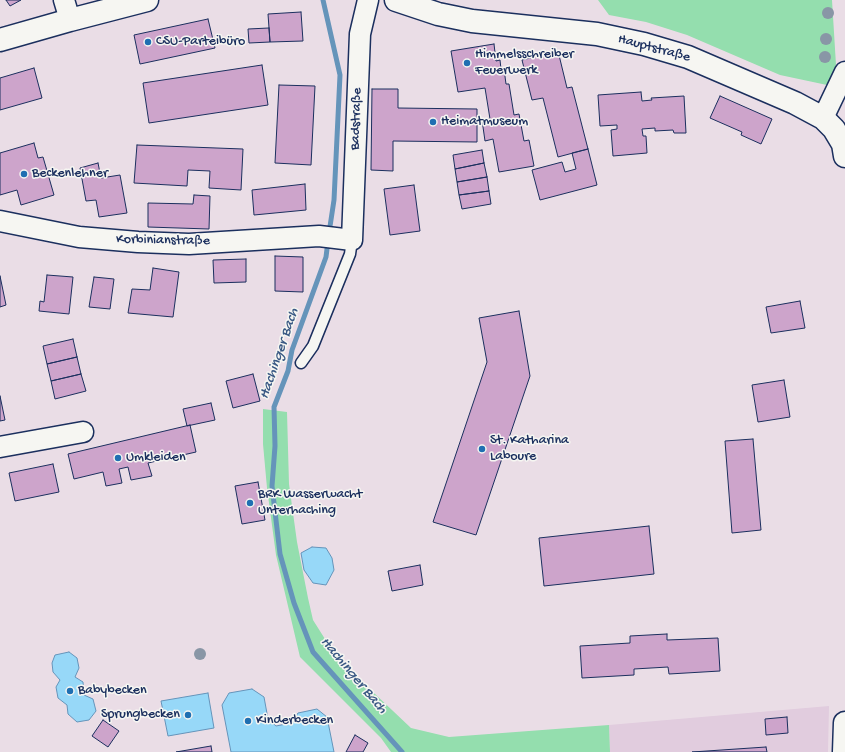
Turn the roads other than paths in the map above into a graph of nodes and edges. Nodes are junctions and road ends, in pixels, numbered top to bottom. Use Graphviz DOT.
graph roads {
  1 [pos="147,0"];
  2 [pos="368,0"];
  3 [pos="396,0"];
  4 [pos="431,7"];
  5 [pos="67,10"];
  6 [pos="0,40"];
  7 [pos="845,72"];
  8 [pos="823,118"];
  9 [pos="844,148"];
  10 [pos="0,221"];
  11 [pos="346,239"];
  12 [pos="301,363"];
  13 [pos="84,432"];
  14 [pos="0,447"];
  15 [pos="845,723"];
  16 [pos="844,752"];
  1 -- 5 [label="main road"];
  2 -- 11 [label="street, Badstraße"];
  3 -- 4 [label="main road, Hauptstraße"];
  4 -- 8 [label="main road, Hauptstraße"];
  5 -- 6 [label="main road"];
  7 -- 8 [label="street"];
  8 -- 9 [label="main road, Hauptstraße"];
  10 -- 11 [label="street, Korbinianstraße"];
  11 -- 12 [label="lane"];
  13 -- 14 [label="street"];
  15 -- 16 [label="main road"];
}
